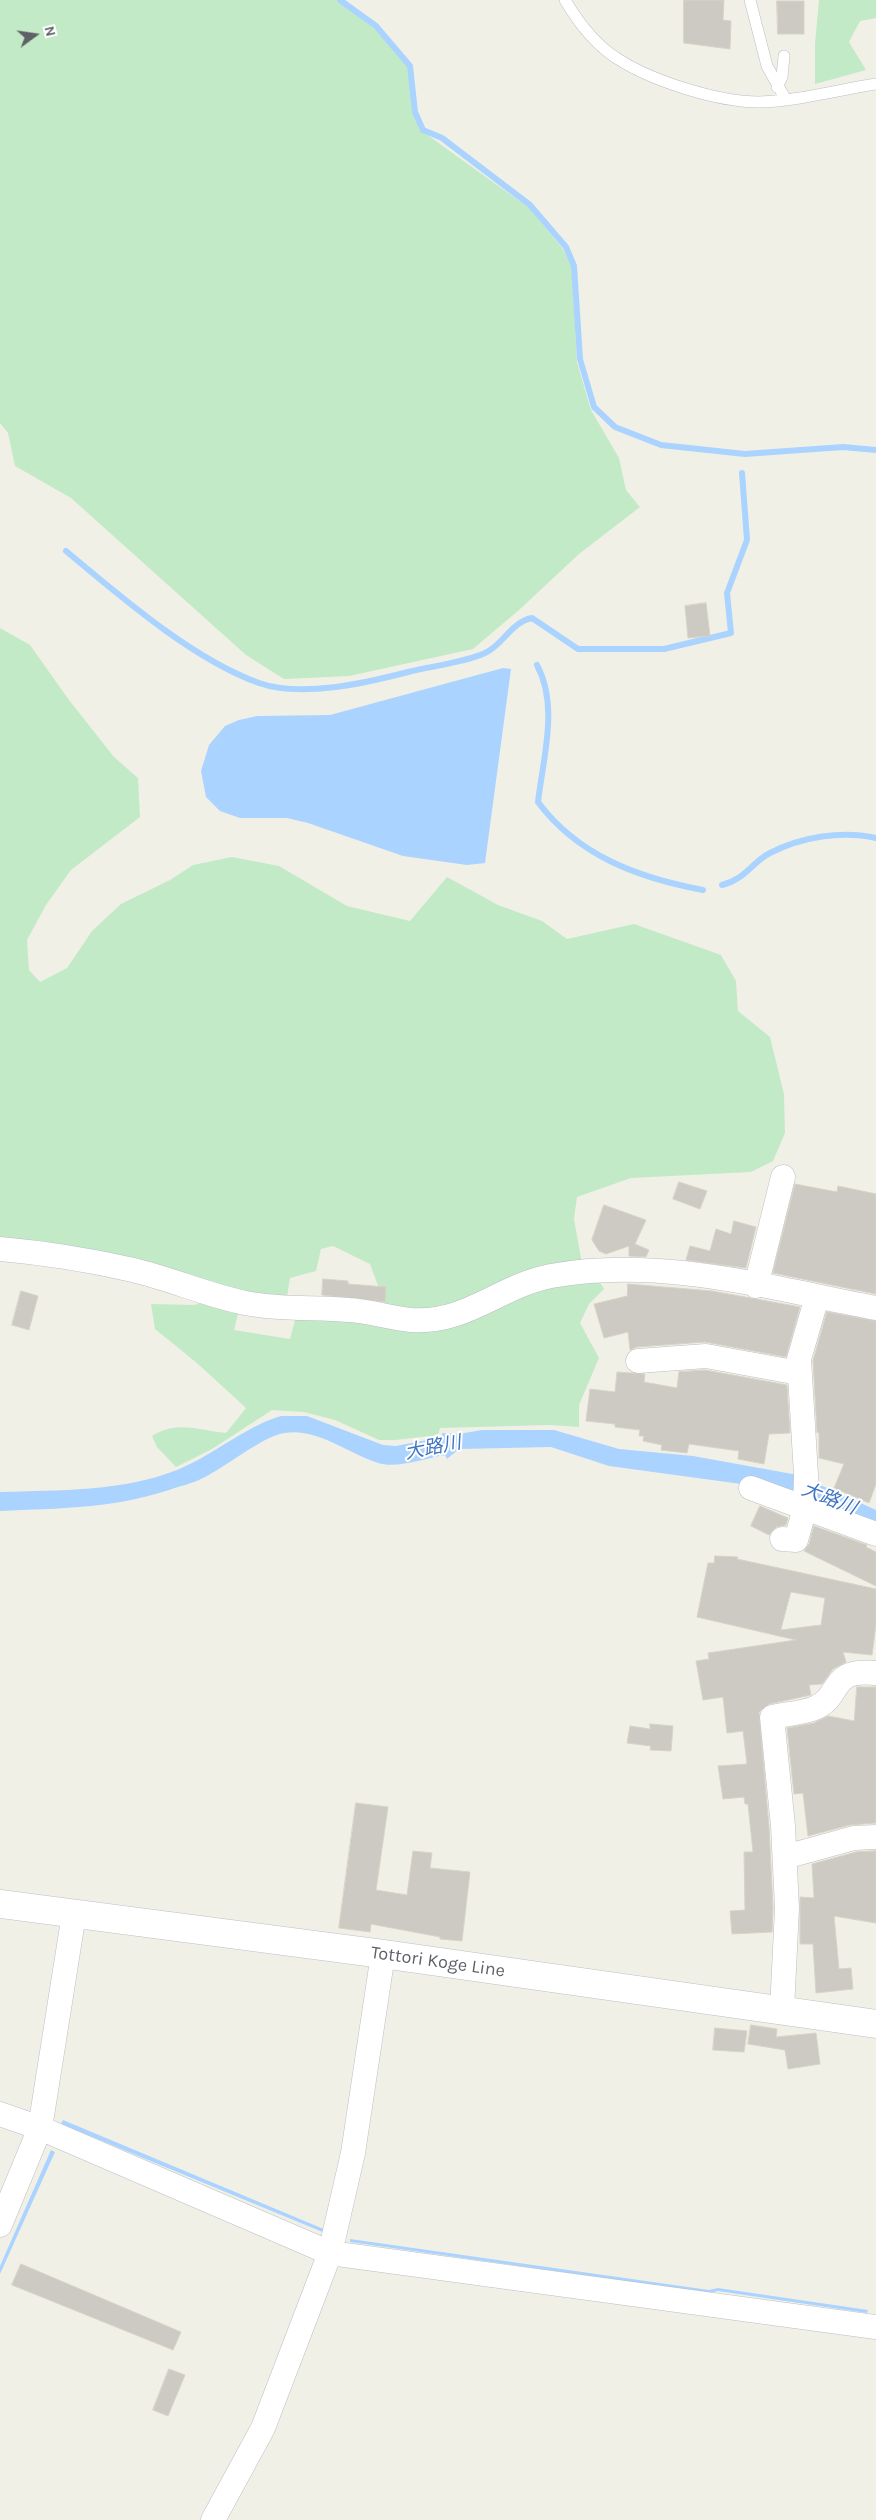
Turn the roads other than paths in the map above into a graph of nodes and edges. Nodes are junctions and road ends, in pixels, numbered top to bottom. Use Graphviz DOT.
graph roads {
  1 [pos="565,0"];
  2 [pos="750,0"];
  3 [pos="784,56"];
  4 [pos="876,84"];
  5 [pos="777,87"];
  6 [pos="786,100"];
  7 [pos="784,1177"];
  8 [pos="0,1249"];
  9 [pos="756,1286"];
  10 [pos="817,1297"];
  11 [pos="876,1308"];
  12 [pos="638,1361"];
  13 [pos="799,1372"];
  14 [pos="751,1488"];
  15 [pos="805,1508"];
  16 [pos="876,1534"];
  17 [pos="782,1539"];
  18 [pos="876,1673"];
  19 [pos="876,1837"];
  20 [pos="785,1857"];
  21 [pos="0,1904"];
  22 [pos="74,1914"];
  23 [pos="382,1954"];
  24 [pos="782,2010"];
  25 [pos="876,2024"];
  26 [pos="0,2114"];
  27 [pos="40,2128"];
  28 [pos="0,2225"];
  29 [pos="330,2253"];
  30 [pos="876,2327"];
  31 [pos="213,2520"];
  1 -- 6 [label="lane"];
  2 -- 5 [label="lane"];
  3 -- 5 [label="lane"];
  4 -- 6 [label="lane"];
  5 -- 6 [label="lane"];
  7 -- 9 [label="street"];
  8 -- 9 [label="street"];
  9 -- 10 [label="street"];
  10 -- 11 [label="street"];
  10 -- 13 [label="street"];
  12 -- 13 [label="street"];
  13 -- 15 [label="street"];
  14 -- 15 [label="street"];
  15 -- 16 [label="street"];
  15 -- 17 [label="street"];
  18 -- 20 [label="street"];
  19 -- 20 [label="street"];
  20 -- 24 [label="street"];
  21 -- 22 [label="main road, Tottori Koge Line"];
  22 -- 23 [label="main road, Tottori Koge Line"];
  22 -- 27 [label="street"];
  23 -- 24 [label="main road, Tottori Koge Line"];
  23 -- 29 [label="street"];
  24 -- 25 [label="main road, Tottori Koge Line"];
  26 -- 27 [label="street"];
  27 -- 28 [label="street"];
  27 -- 29 [label="street"];
  29 -- 30 [label="street"];
  29 -- 31 [label="street"];
}
